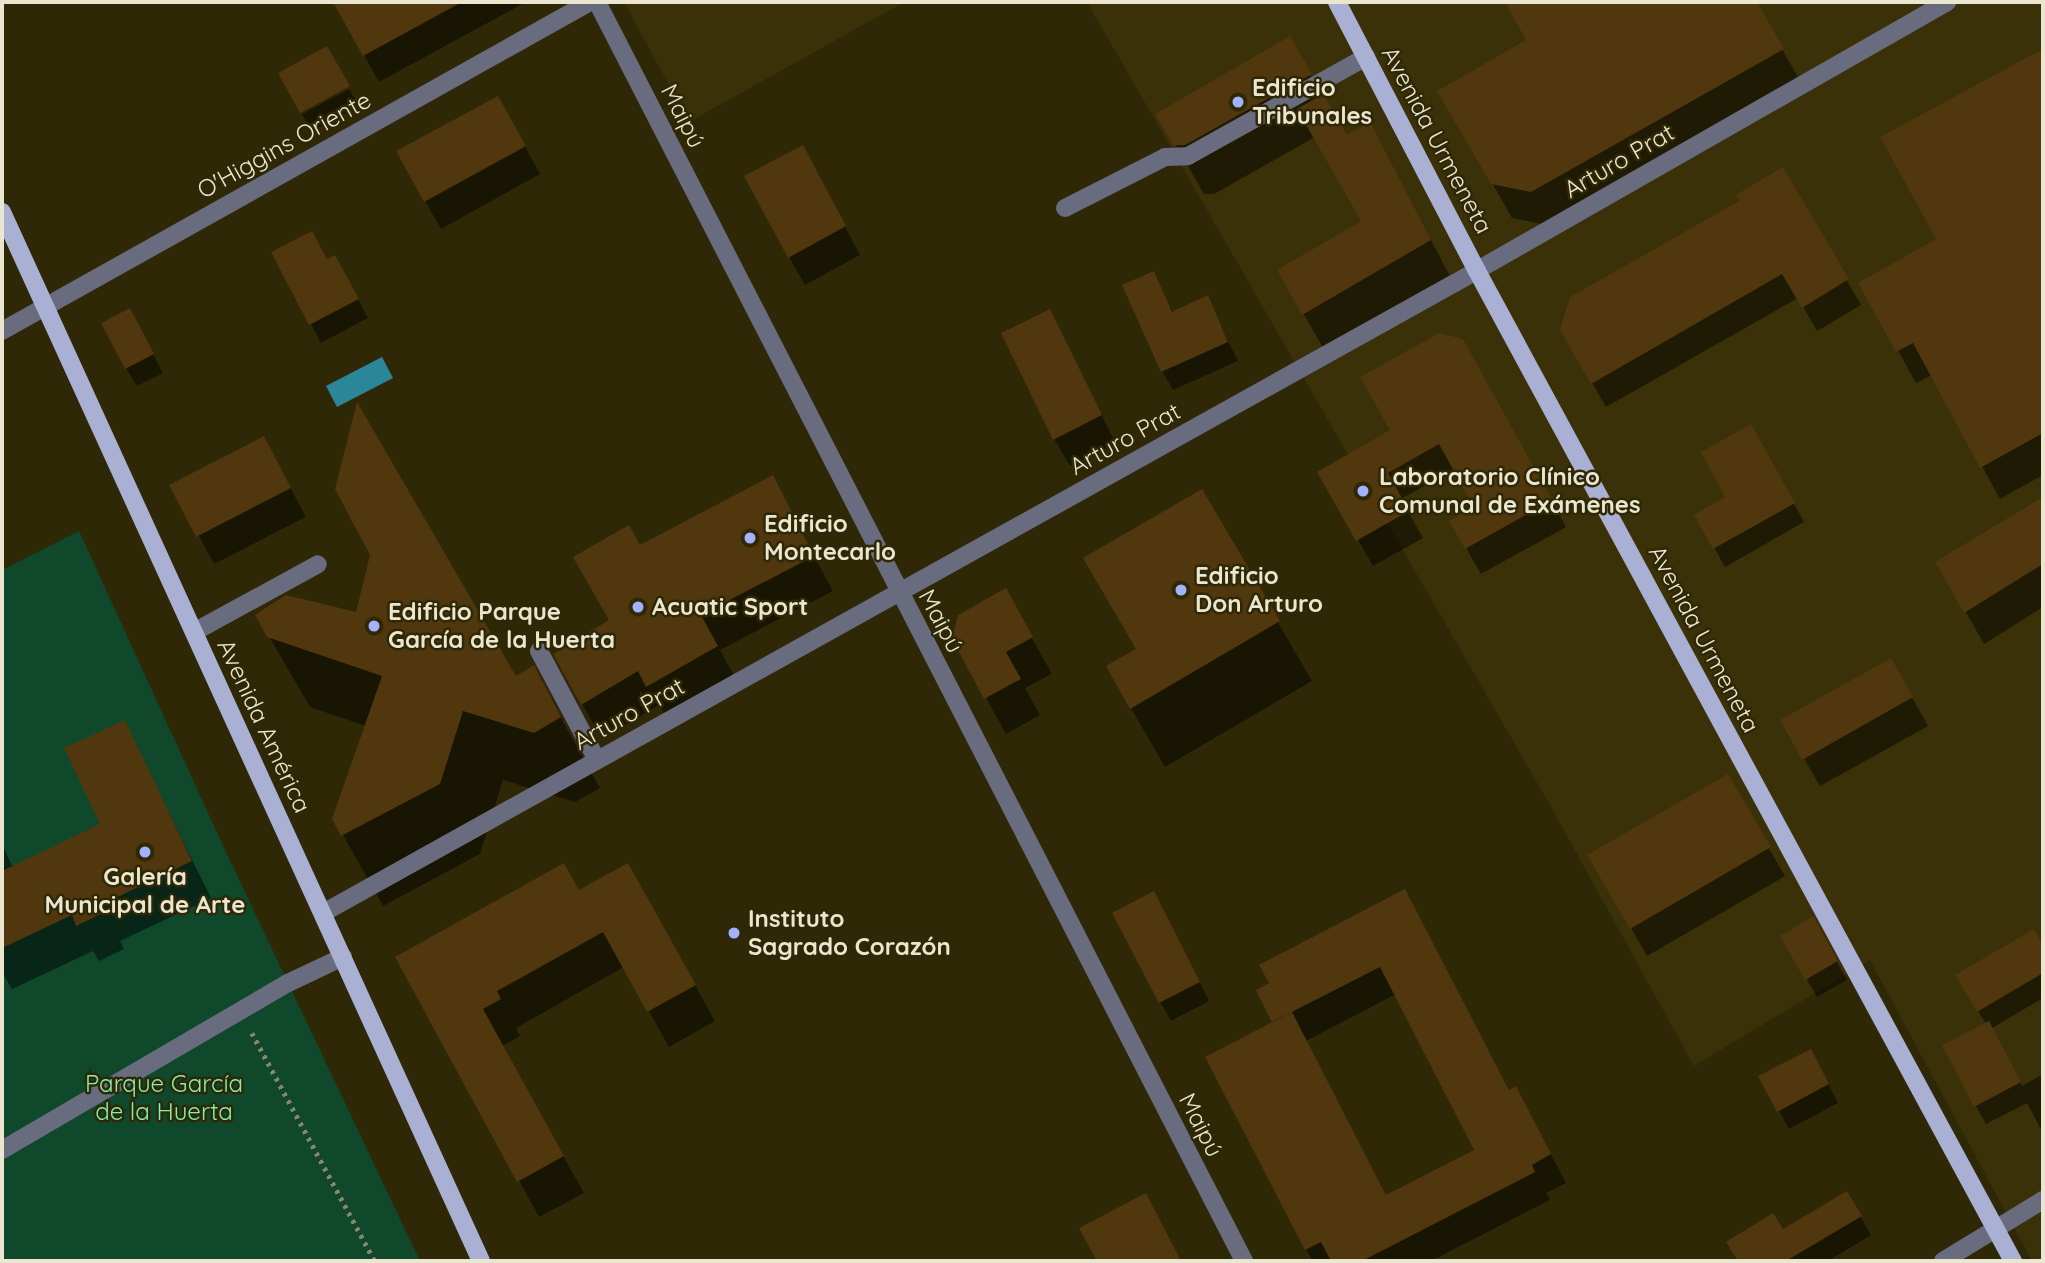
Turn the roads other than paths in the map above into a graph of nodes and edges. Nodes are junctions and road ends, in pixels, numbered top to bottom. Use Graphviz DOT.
graph roads {
  1 [pos="590,2"];
  2 [pos="597,2"];
  3 [pos="1337,2"];
  4 [pos="1947,2"];
  5 [pos="1366,57"];
  6 [pos="1065,208"];
  7 [pos="2,212"];
  8 [pos="1477,271"];
  9 [pos="46,307"];
  10 [pos="2,331"];
  11 [pos="318,564"];
  12 [pos="899,592"];
  13 [pos="194,632"];
  14 [pos="539,651"];
  15 [pos="597,760"];
  16 [pos="323,913"];
  17 [pos="343,957"];
  18 [pos="2,1150"];
  19 [pos="2043,1200"];
  20 [pos="1996,1229"];
  21 [pos="481,1261"];
  22 [pos="1244,1261"];
  23 [pos="1943,1261"];
  24 [pos="2012,1261"];
  1 -- 9 [label="street, O'Higgins Oriente"];
  2 -- 12 [label="street, Maipú"];
  3 -- 5 [label="main road, Avenida Urmeneta"];
  4 -- 8 [label="street, Arturo Prat"];
  5 -- 6 [label="street"];
  5 -- 8 [label="main road, Avenida Urmeneta"];
  7 -- 9 [label="main road, Avenida América"];
  8 -- 12 [label="street, Arturo Prat"];
  8 -- 20 [label="main road, Avenida Urmeneta"];
  9 -- 10 [label="street, O'Higgins Oriente"];
  9 -- 13 [label="main road, Avenida América"];
  11 -- 13 [label="street"];
  12 -- 15 [label="street, Arturo Prat"];
  12 -- 22 [label="street, Maipú"];
  13 -- 16 [label="main road, Avenida América"];
  14 -- 15 [label="street"];
  15 -- 16 [label="street, Arturo Prat"];
  16 -- 17 [label="main road, Avenida América"];
  17 -- 18 [label="street"];
  17 -- 21 [label="main road, Avenida América"];
  19 -- 20 [label="street"];
  20 -- 23 [label="street"];
  20 -- 24 [label="main road, Avenida Urmeneta"];
}
